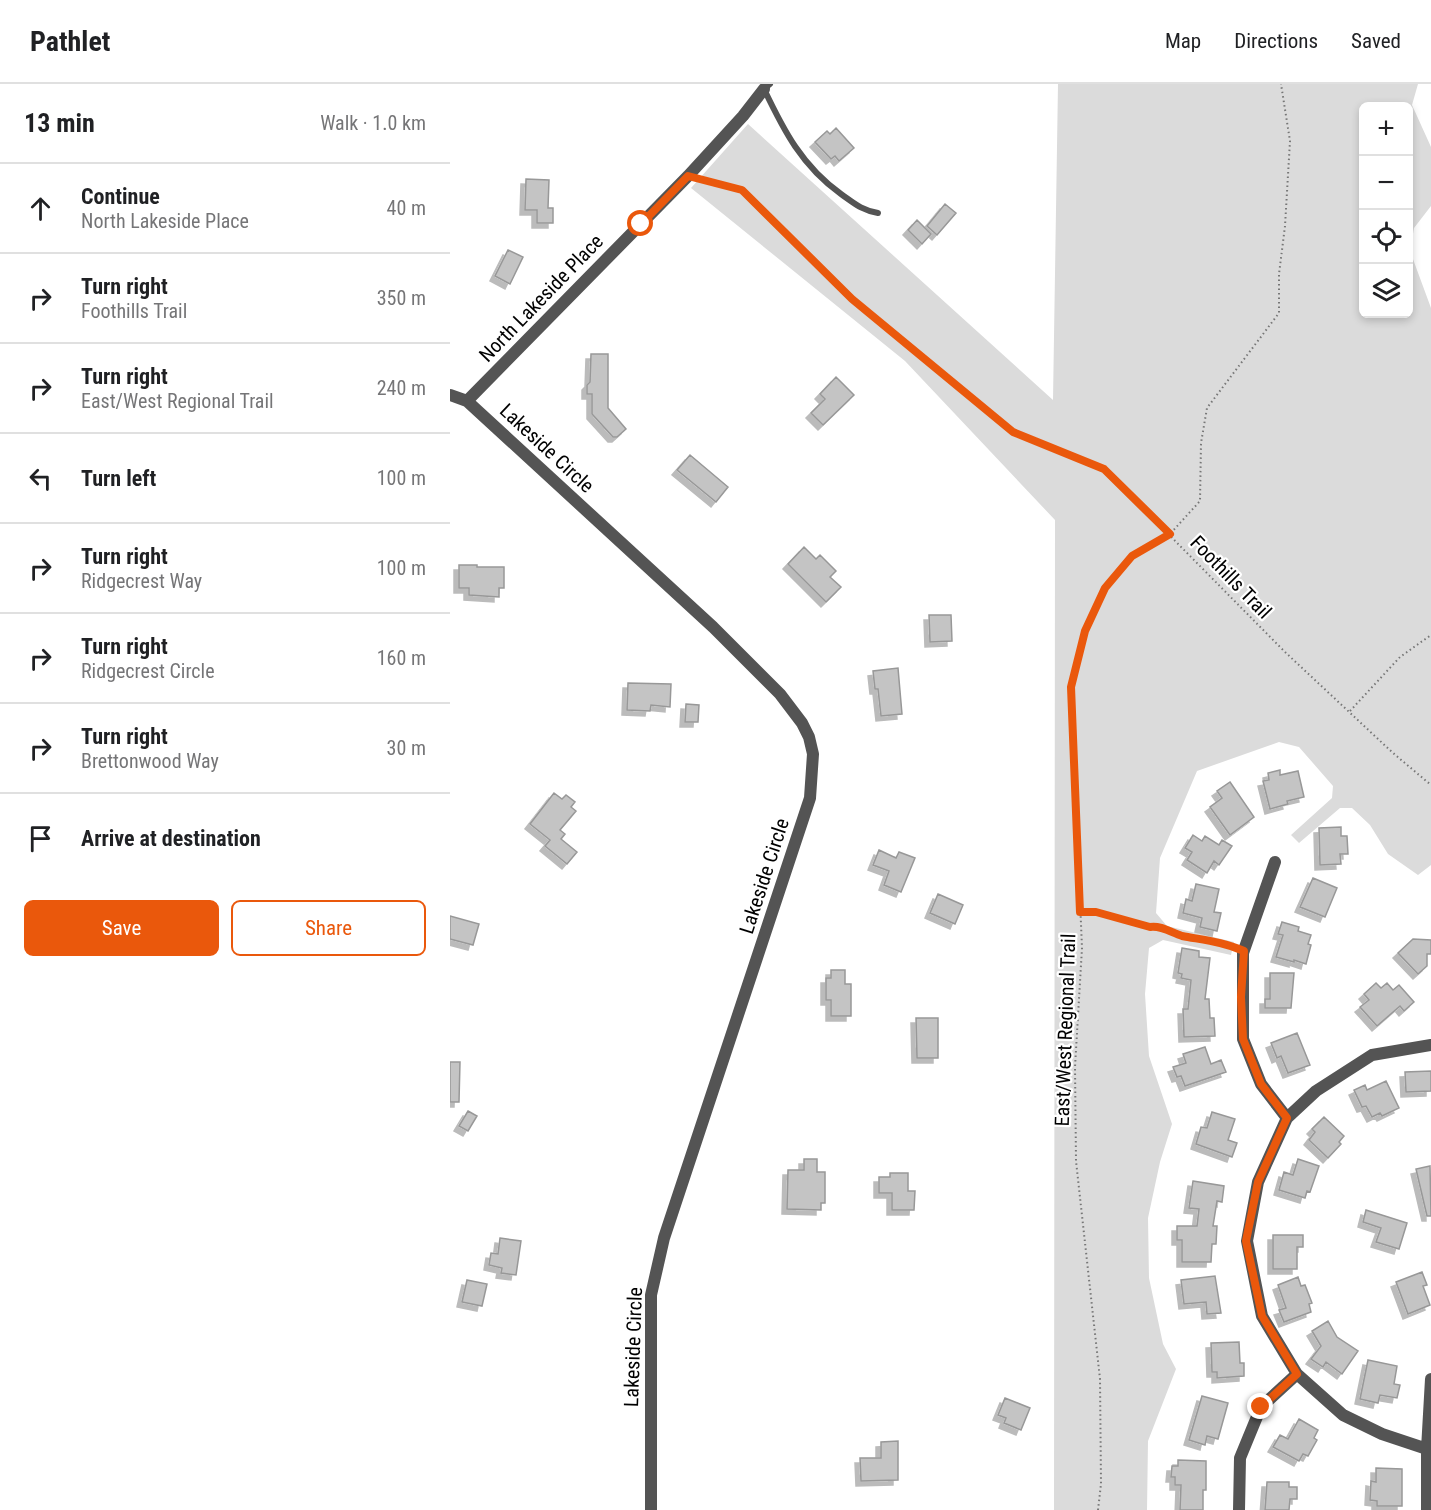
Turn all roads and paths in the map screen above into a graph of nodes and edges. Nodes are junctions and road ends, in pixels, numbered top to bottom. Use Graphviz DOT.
graph roads {
  1 [pos="1281,84"];
  2 [pos="767,86"];
  3 [pos="688,176"];
  4 [pos="878,213"];
  5 [pos="450,395"];
  6 [pos="467,401"];
  7 [pos="1170,534"];
  8 [pos="1431,634"];
  9 [pos="1350,711"];
  10 [pos="1431,785"];
  11 [pos="1275,862"];
  12 [pos="1080,912"];
  13 [pos="1244,951"];
  14 [pos="1431,1045"];
  15 [pos="1287,1118"];
  16 [pos="1297,1374"];
  17 [pos="1431,1379"];
  18 [pos="1427,1449"];
  19 [pos="651,1510"];
  20 [pos="1098,1510"];
  21 [pos="1239,1510"];
  22 [pos="1427,1510"];
  1 -- 7 [label="path, East/West Regional Trail"];
  2 -- 3 [label="street, North Lakeside Place"];
  2 -- 4 [label="lane"];
  3 -- 6 [label="street, North Lakeside Place"];
  3 -- 7 [label="path, Foothills Trail"];
  5 -- 6 [label="street, Lakeside Circle"];
  6 -- 19 [label="street, Lakeside Circle"];
  7 -- 9 [label="path, Foothills Trail"];
  7 -- 12 [label="path, East/West Regional Trail"];
  8 -- 9 [label="path"];
  9 -- 10 [label="path, Foothills Trail"];
  11 -- 13 [label="street"];
  12 -- 13 [label="path"];
  12 -- 20 [label="path, East/West Regional Trail"];
  13 -- 15 [label="street"];
  14 -- 15 [label="street"];
  15 -- 16 [label="street"];
  16 -- 18 [label="street"];
  16 -- 21 [label="street"];
  17 -- 18 [label="street"];
  18 -- 22 [label="street"];
}
